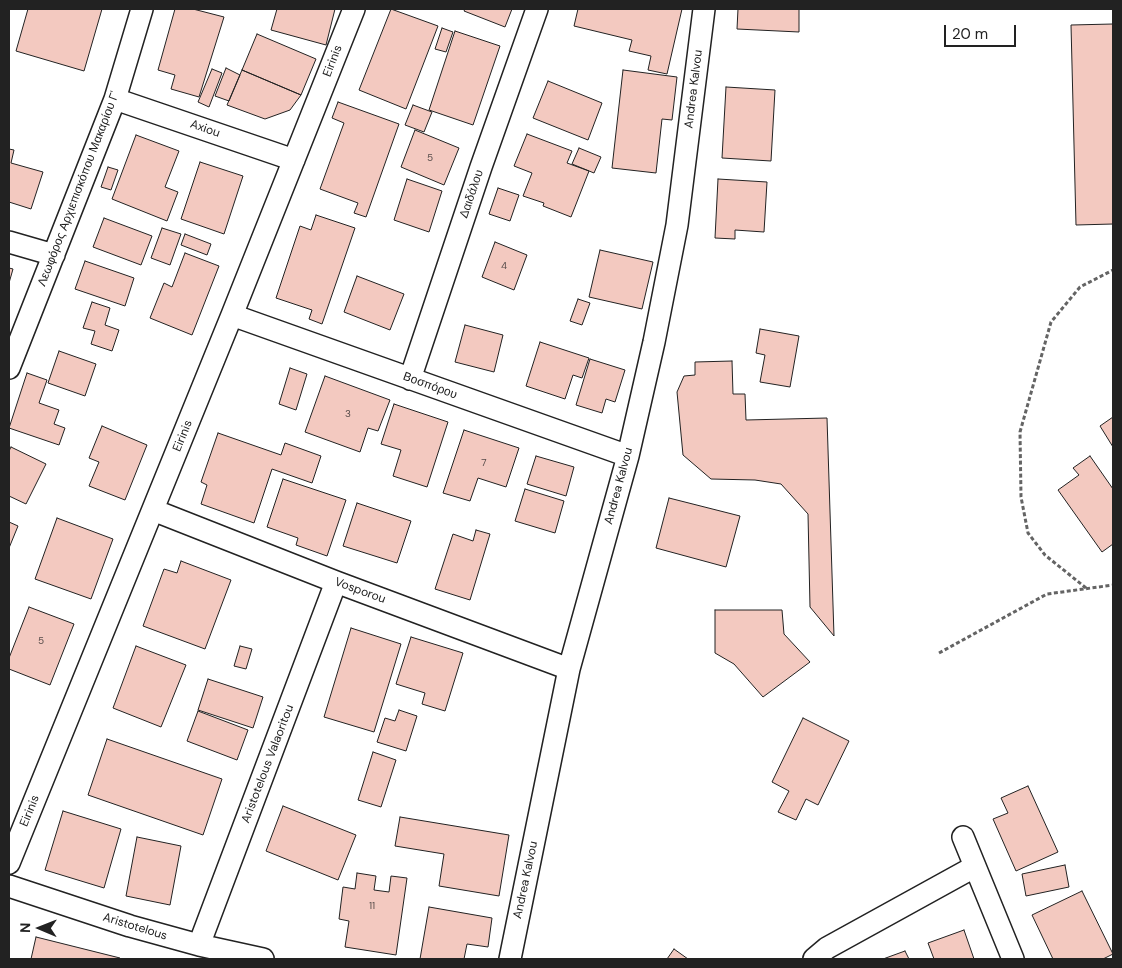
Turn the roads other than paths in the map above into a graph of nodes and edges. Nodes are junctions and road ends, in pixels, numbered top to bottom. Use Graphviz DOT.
graph roads {
  1 [pos="142,9"];
  2 [pos="354,9"];
  3 [pos="537,9"];
  4 [pos="704,9"];
  5 [pos="115,99"];
  6 [pos="294,160"];
  7 [pos="9,242"];
  8 [pos="54,255"];
  9 [pos="232,315"];
  10 [pos="9,368"];
  11 [pos="410,379"];
  12 [pos="628,456"];
  13 [pos="153,510"];
  14 [pos="336,582"];
  15 [pos="569,669"];
  16 [pos="963,837"];
  17 [pos="9,863"];
  18 [pos="974,867"];
  19 [pos="9,886"];
  20 [pos="199,946"];
  21 [pos="262,959"];
  22 [pos="510,959"];
  23 [pos="814,959"];
  24 [pos="1013,959"];
  1 -- 5 [label="street, Λεωφόρος Αρχιεπισκόπου Μακαρίου Γ'"];
  2 -- 6 [label="street, Eirinis"];
  3 -- 11 [label="street, Δαιδάλου"];
  4 -- 12 [label="street, Andrea Kalvou"];
  5 -- 6 [label="street, Axiou"];
  5 -- 8 [label="street, Λεωφόρος Αρχιεπισκόπου Μακαρίου Γ'"];
  6 -- 9 [label="street, Eirinis"];
  7 -- 8 [label="street"];
  8 -- 10 [label="street, Λεωφόρος Αρχιεπισκόπου Μακαρίου Γ'"];
  9 -- 11 [label="street, Βοσπόρου"];
  9 -- 13 [label="street, Eirinis"];
  11 -- 12 [label="street, Βοσπόρου"];
  12 -- 15 [label="street, Andrea Kalvou"];
  13 -- 14 [label="street, Vosporou"];
  13 -- 17 [label="street, Eirinis"];
  14 -- 15 [label="street, Vosporou"];
  14 -- 20 [label="street, Aristotelous Valaoritou"];
  15 -- 22 [label="street, Andrea Kalvou"];
  16 -- 18 [label="street"];
  18 -- 23 [label="street"];
  18 -- 24 [label="street"];
  19 -- 20 [label="street, Aristotelous"];
  20 -- 21 [label="street, Aristotelous"];
}
